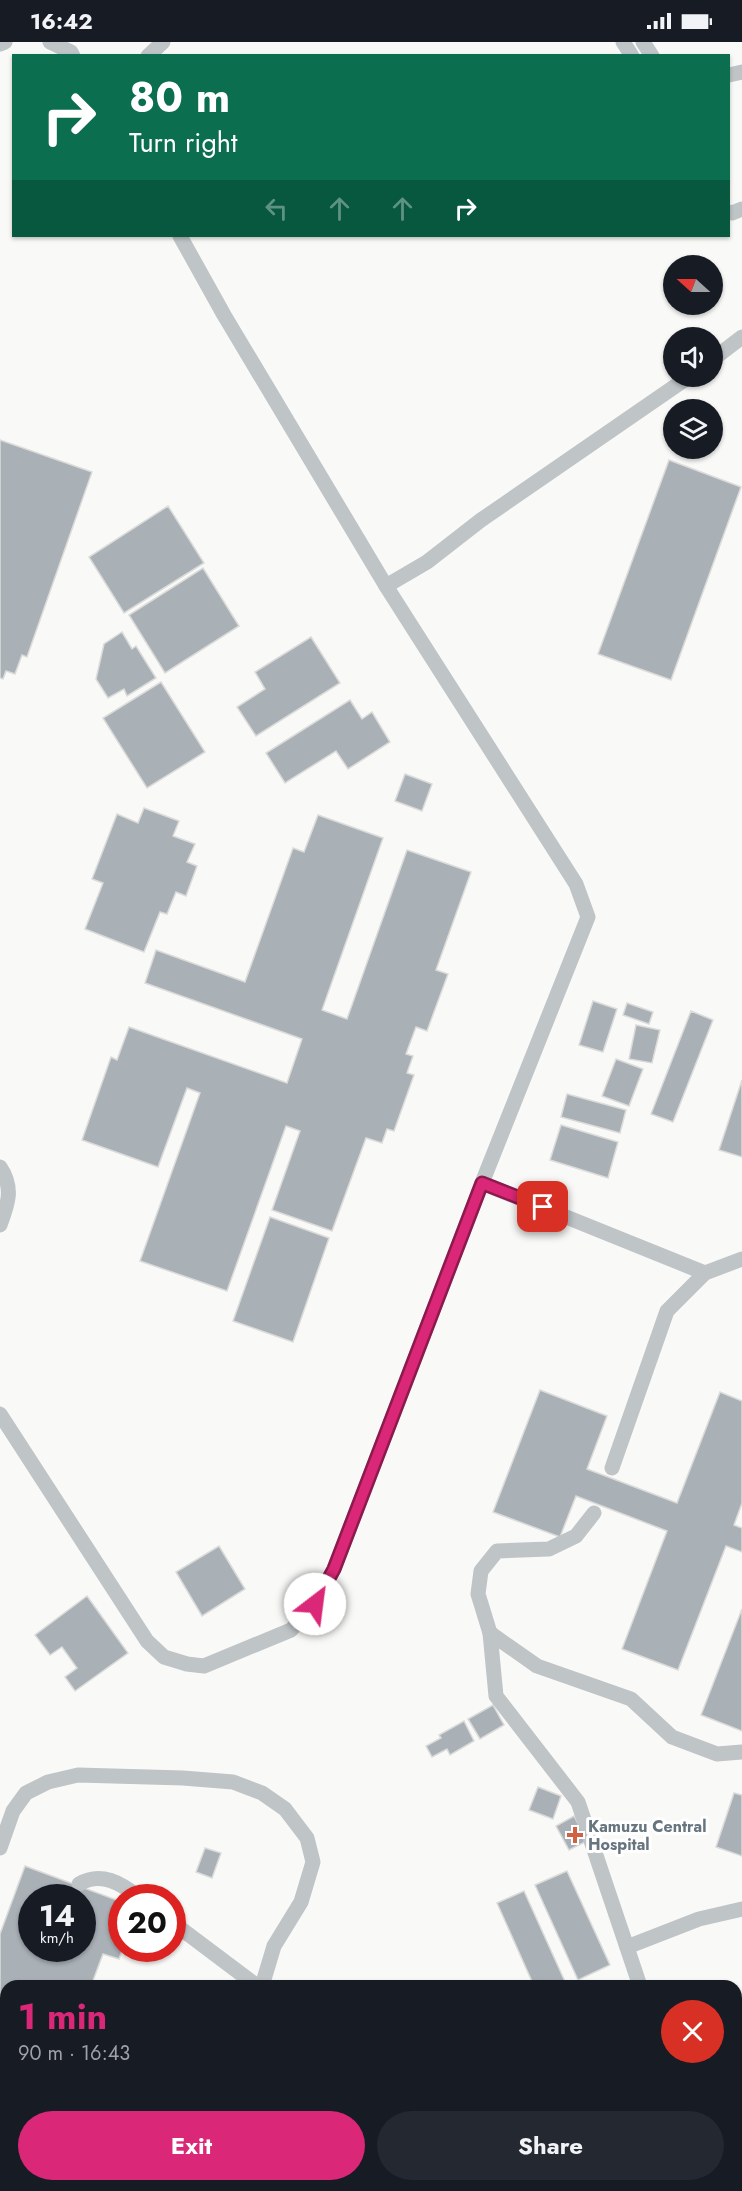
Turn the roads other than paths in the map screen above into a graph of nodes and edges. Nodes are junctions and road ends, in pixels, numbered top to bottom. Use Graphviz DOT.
graph roads {
  1 [pos="5,42"];
  2 [pos="50,42"];
  3 [pos="163,42"];
  4 [pos="0,44"];
  5 [pos="72,54"];
  6 [pos="150,54"];
  7 [pos="181,237"];
  8 [pos="742,338"];
  9 [pos="723,352"];
  10 [pos="674,387"];
  11 [pos="386,586"];
  12 [pos="0,1167"];
  13 [pos="482,1183"];
  14 [pos="0,1225"];
  15 [pos="742,1258"];
  16 [pos="705,1273"];
  17 [pos="0,1414"];
  18 [pos="612,1468"];
  19 [pos="594,1513"];
  20 [pos="490,1633"];
  21 [pos="742,1752"];
  22 [pos="0,1848"];
  23 [pos="79,1884"];
  24 [pos="119,1884"];
  25 [pos="742,1909"];
  26 [pos="186,1933"];
  27 [pos="627,1947"];
  28 [pos="249,1980"];
  29 [pos="264,1980"];
  30 [pos="638,1980"];
  1 -- 4 [label="lane"];
  2 -- 5 [label="lane"];
  3 -- 6 [label="lane"];
  7 -- 11 [label="lane"];
  8 -- 9 [label="lane"];
  10 -- 11 [label="lane"];
  11 -- 13 [label="lane"];
  12 -- 14 [label="lane"];
  13 -- 16 [label="lane"];
  13 -- 17 [label="lane"];
  15 -- 16 [label="lane"];
  16 -- 18 [label="lane"];
  19 -- 20 [label="lane"];
  20 -- 21 [label="lane"];
  20 -- 27 [label="lane"];
  22 -- 29 [label="lane"];
  23 -- 24 [label="lane"];
  25 -- 27 [label="lane"];
  26 -- 28 [label="lane"];
  27 -- 30 [label="lane"];
}
